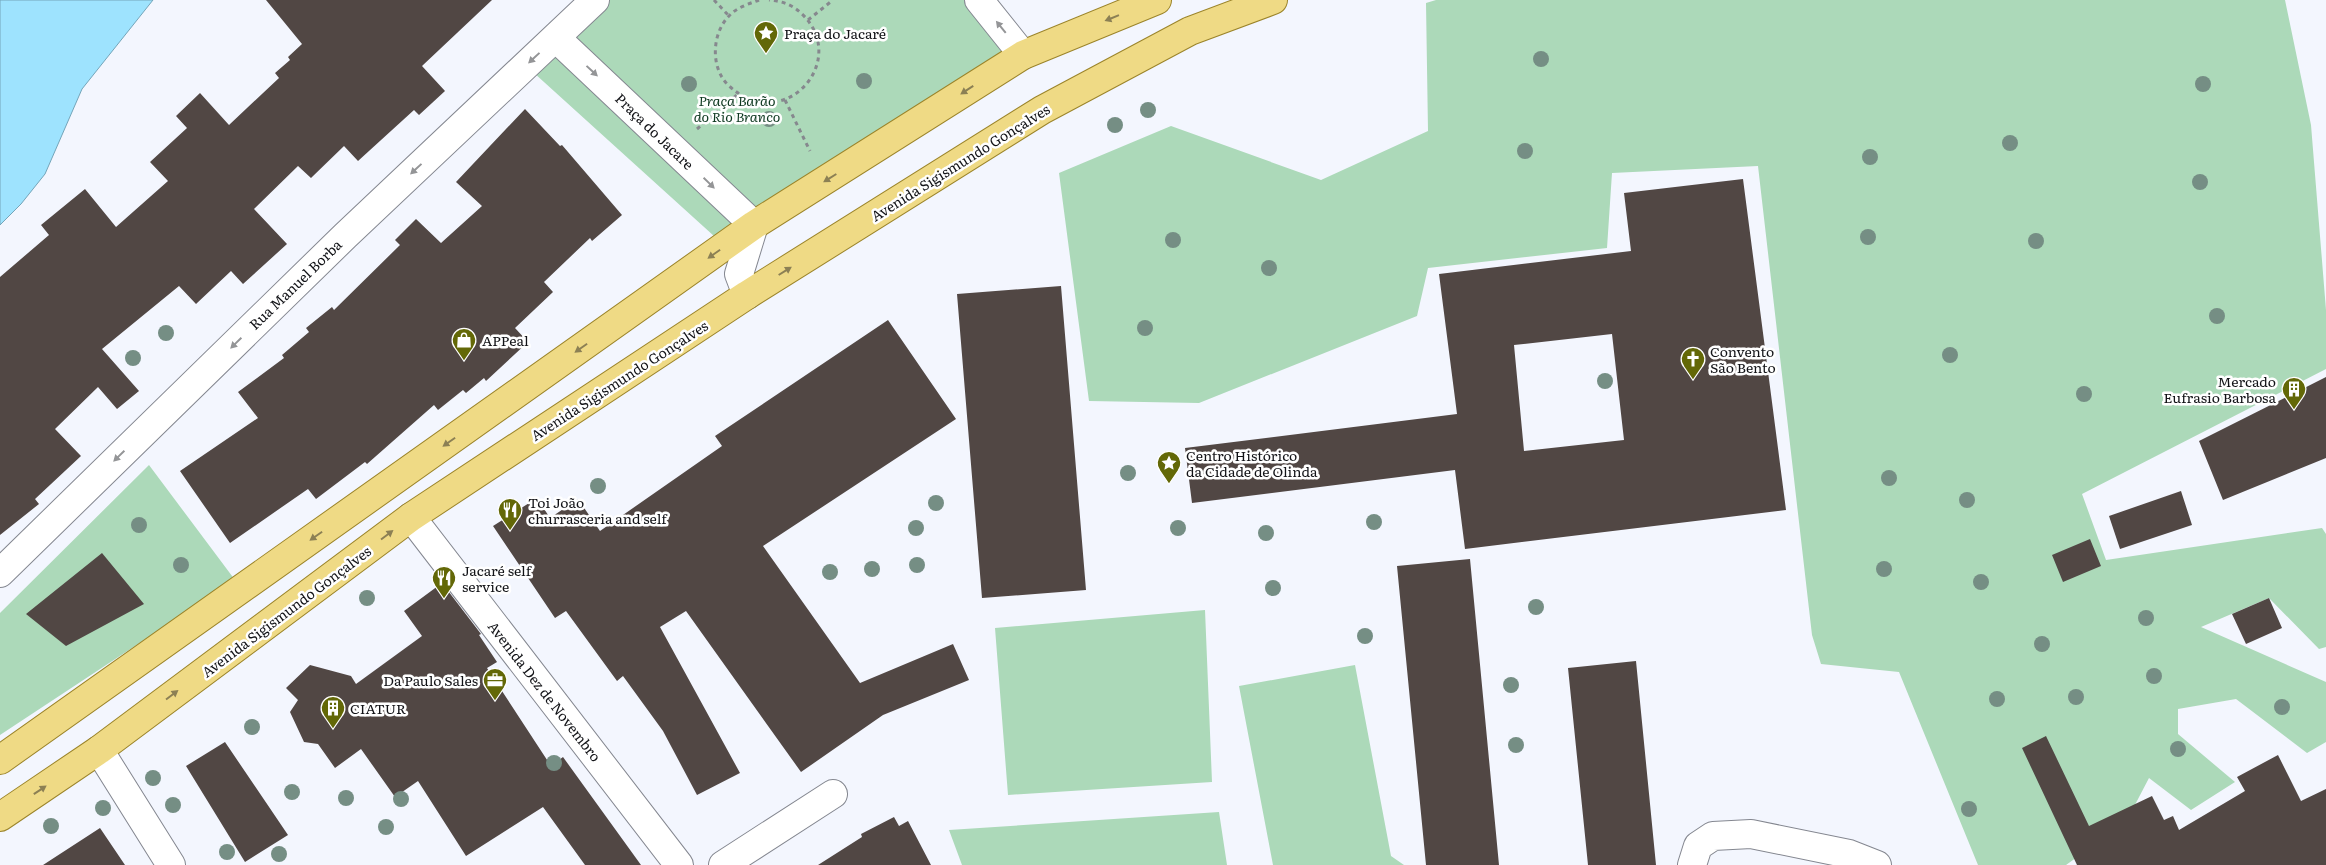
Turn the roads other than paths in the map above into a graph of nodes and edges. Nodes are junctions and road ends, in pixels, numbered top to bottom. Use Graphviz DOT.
graph roads {
  1 [pos="595,0"];
  2 [pos="979,0"];
  3 [pos="1157,0"];
  4 [pos="1273,0"];
  5 [pos="556,38"];
  6 [pos="1023,55"];
  7 [pos="754,225"];
  8 [pos="747,295"];
  9 [pos="411,517"];
  10 [pos="4,561"];
  11 [pos="99,750"];
  12 [pos="0,760"];
  13 [pos="833,794"];
  14 [pos="0,818"];
  15 [pos="171,865"];
  16 [pos="679,865"];
  17 [pos="723,865"];
  18 [pos="1692,865"];
  19 [pos="1876,865"];
  1 -- 5 [label="street, Rua Manuel Borba"];
  6 -- 2 [label="street, one-way"];
  3 -- 6 [label="main road, one-way"];
  8 -- 4 [label="main road, Avenida Sigismundo Gonçalves, one-way"];
  5 -- 7 [label="street, Praça do Jacare, one-way"];
  5 -- 10 [label="street, Rua Manuel Borba, one-way"];
  6 -- 7 [label="main road, one-way"];
  7 -- 8 [label="street"];
  7 -- 12 [label="main road, one-way"];
  8 -- 9 [label="main road, Avenida Sigismundo Gonçalves"];
  11 -- 9 [label="main road, Avenida Sigismundo Gonçalves, one-way"];
  9 -- 16 [label="street, Avenida Dez de Novembro"];
  14 -- 11 [label="main road, Avenida Sigismundo Gonçalves, one-way"];
  11 -- 15 [label="street"];
  13 -- 17 [label="street"];
  18 -- 19 [label="street"];
}
